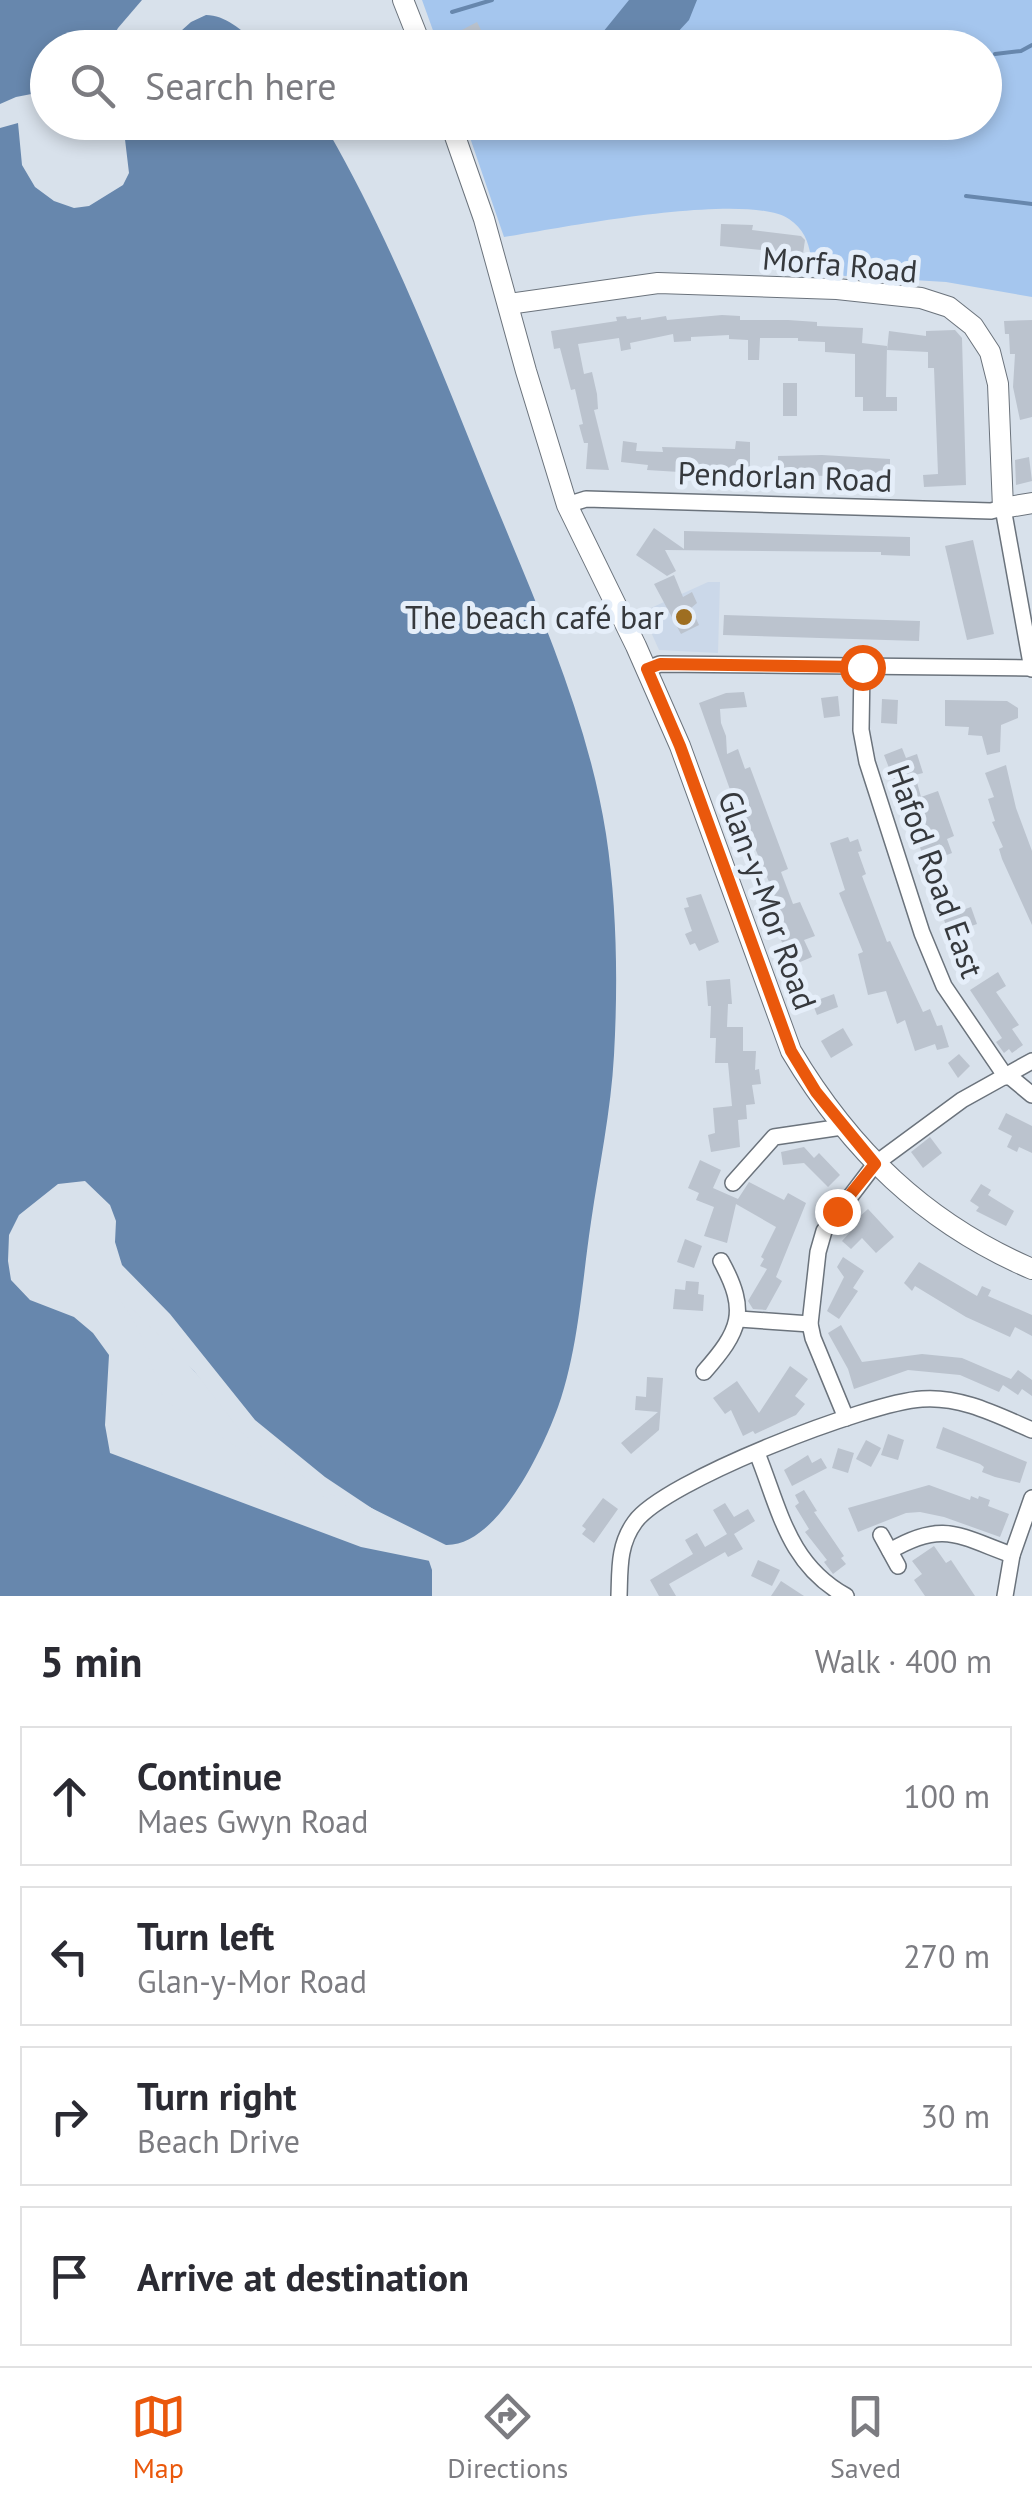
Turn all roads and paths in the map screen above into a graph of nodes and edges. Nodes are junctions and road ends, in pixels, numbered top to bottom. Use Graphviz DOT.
graph roads {
  1 [pos="404,0"];
  2 [pos="415,30"];
  3 [pos="456,140"];
  4 [pos="508,304"];
  5 [pos="1032,503"];
  6 [pos="567,505"];
  7 [pos="1003,508"];
  8 [pos="862,667"];
  9 [pos="1032,668"];
  10 [pos="647,669"];
  11 [pos="1032,1062"];
  12 [pos="1007,1076"];
  13 [pos="1032,1095"];
  14 [pos="842,1127"];
  15 [pos="875,1164"];
  16 [pos="733,1183"];
  17 [pos="721,1261"];
  18 [pos="1032,1269"];
  19 [pos="739,1320"];
  20 [pos="810,1324"];
  21 [pos="704,1372"];
  22 [pos="846,1418"];
  23 [pos="1032,1430"];
  24 [pos="757,1453"];
  25 [pos="1032,1498"];
  26 [pos="882,1535"];
  27 [pos="1012,1555"];
  28 [pos="848,1591"];
  29 [pos="618,1596"];
  30 [pos="1005,1596"];
  1 -- 2 [label="street"];
  3 -- 4 [label="street, Glan-y-Mor Road"];
  4 -- 6 [label="street, Glan-y-Mor Road"];
  4 -- 7 [label="street, Morfa Road"];
  5 -- 7 [label="street"];
  6 -- 7 [label="street, Pendorlan Road"];
  6 -- 10 [label="street, Glan-y-Mor Road"];
  7 -- 9 [label="street"];
  8 -- 9 [label="street"];
  8 -- 10 [label="street"];
  8 -- 12 [label="street, Hafod Road East"];
  10 -- 14 [label="street, Glan-y-Mor Road"];
  11 -- 12 [label="street"];
  12 -- 13 [label="street, Hafod Road East"];
  12 -- 15 [label="street"];
  14 -- 15 [label="street, Glan-y-Mor Road"];
  14 -- 16 [label="street"];
  15 -- 18 [label="street, Glan-y-Mor Road"];
  15 -- 20 [label="street"];
  17 -- 19 [label="street"];
  19 -- 20 [label="street"];
  19 -- 21 [label="street"];
  20 -- 22 [label="street"];
  22 -- 23 [label="street"];
  22 -- 24 [label="street"];
  24 -- 28 [label="street"];
  24 -- 29 [label="street"];
  25 -- 27 [label="street"];
  26 -- 27 [label="street"];
  27 -- 30 [label="street"];
}
